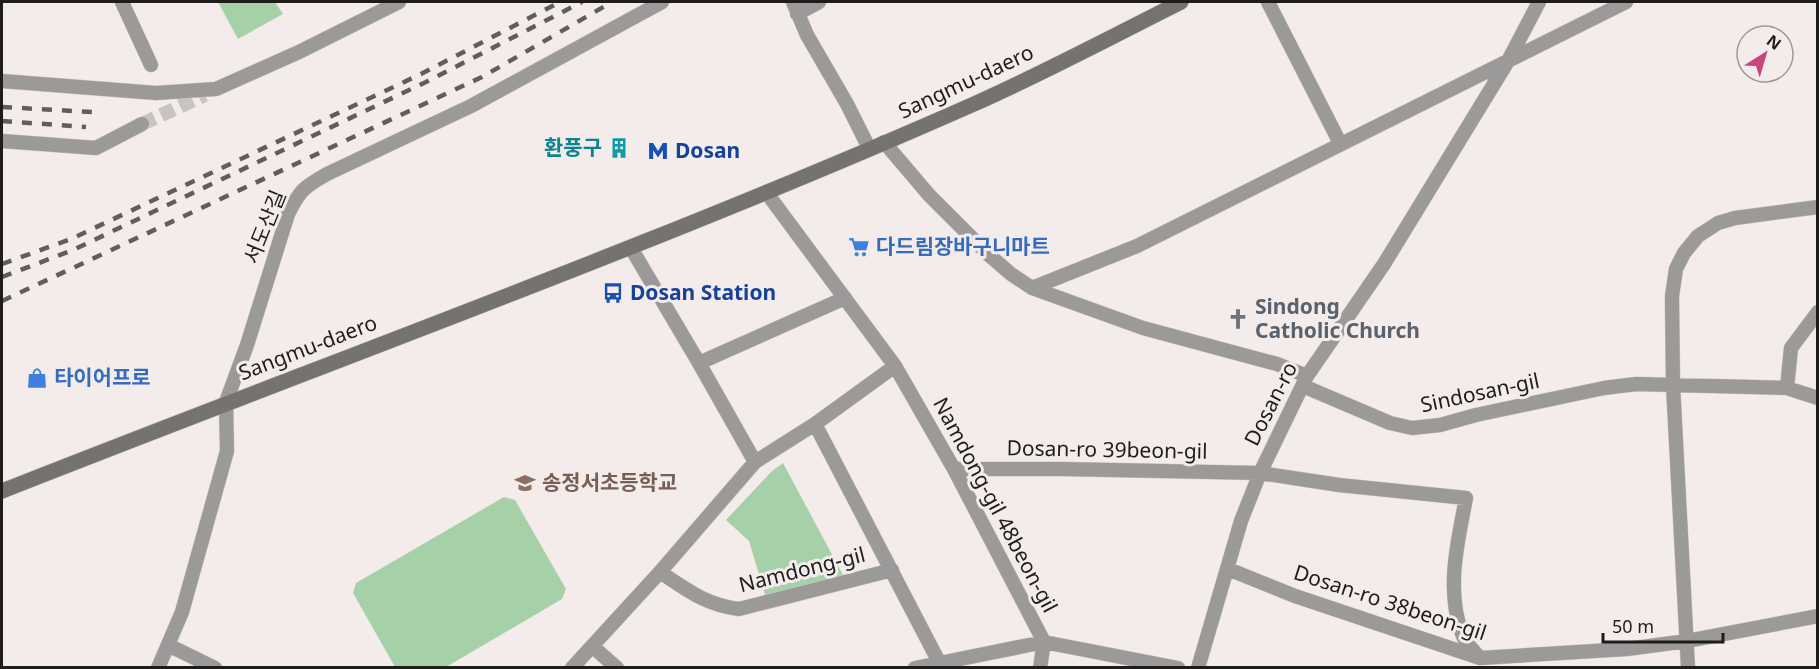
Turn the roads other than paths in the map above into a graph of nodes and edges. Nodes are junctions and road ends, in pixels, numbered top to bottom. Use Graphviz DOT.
graph roads {
  1 [pos="122,2"];
  2 [pos="399,2"];
  3 [pos="662,2"];
  4 [pos="819,2"];
  5 [pos="1181,2"];
  6 [pos="1268,2"];
  7 [pos="1539,2"];
  8 [pos="1626,2"];
  9 [pos="795,8"];
  10 [pos="1508,61"];
  11 [pos="151,65"];
  12 [pos="2,81"];
  13 [pos="142,124"];
  14 [pos="2,141"];
  15 [pos="884,142"];
  16 [pos="1340,143"];
  17 [pos="869,148"];
  18 [pos="766,192"];
  19 [pos="1818,207"];
  20 [pos="631,248"];
  21 [pos="1032,288"];
  22 [pos="845,298"];
  23 [pos="1818,312"];
  24 [pos="699,363"];
  25 [pos="895,366"];
  26 [pos="1305,381"];
  27 [pos="1673,385"];
  28 [pos="1787,388"];
  29 [pos="1818,398"];
  30 [pos="226,402"];
  31 [pos="815,424"];
  32 [pos="755,462"];
  33 [pos="954,469"];
  34 [pos="1260,473"];
  35 [pos="2,491"];
  36 [pos="1228,569"];
  37 [pos="892,570"];
  38 [pos="660,572"];
  39 [pos="1818,616"];
  40 [pos="1687,641"];
  41 [pos="1044,642"];
  42 [pos="168,645"];
  43 [pos="592,646"];
  44 [pos="1480,658"];
  45 [pos="939,662"];
  46 [pos="158,668"];
  47 [pos="214,668"];
  48 [pos="572,668"];
  49 [pos="617,668"];
  50 [pos="915,668"];
  51 [pos="1040,668"];
  52 [pos="1179,668"];
  53 [pos="1198,668"];
  54 [pos="1688,668"];
  1 -- 11 [label="street"];
  2 -- 12 [label="street"];
  3 -- 30 [label="street, 서도산길"];
  4 -- 9 [label="street"];
  5 -- 15 [label="main road, Sangmu-daero"];
  6 -- 16 [label="street"];
  7 -- 10 [label="street, Dosan-ro"];
  8 -- 10 [label="street"];
  9 -- 17 [label="street"];
  10 -- 16 [label="street"];
  10 -- 26 [label="street, Dosan-ro"];
  13 -- 14 [label="street"];
  15 -- 17 [label="main road, Sangmu-daero"];
  15 -- 21 [label="street, Sindosan-gil"];
  16 -- 21 [label="street"];
  17 -- 18 [label="main road, Sangmu-daero"];
  18 -- 20 [label="main road, Sangmu-daero"];
  18 -- 22 [label="street"];
  19 -- 27 [label="street"];
  20 -- 24 [label="street"];
  20 -- 30 [label="main road, Sangmu-daero"];
  21 -- 26 [label="street, Sindosan-gil"];
  22 -- 24 [label="street"];
  22 -- 25 [label="street, Namdong-gil 48beon-gil"];
  23 -- 28 [label="street"];
  24 -- 32 [label="street"];
  25 -- 31 [label="street"];
  25 -- 33 [label="street, Namdong-gil 48beon-gil"];
  26 -- 27 [label="street, Sindosan-gil"];
  26 -- 34 [label="street, Dosan-ro"];
  27 -- 28 [label="street, Sindosan-gil"];
  27 -- 40 [label="street"];
  28 -- 29 [label="street, Sindosan-gil"];
  30 -- 35 [label="main road, Sangmu-daero"];
  30 -- 42 [label="street, 서도산길"];
  31 -- 32 [label="street"];
  31 -- 37 [label="street, Namdong-gil"];
  32 -- 38 [label="street"];
  33 -- 34 [label="street, Dosan-ro 39beon-gil"];
  33 -- 41 [label="street, Namdong-gil 48beon-gil"];
  34 -- 36 [label="street, Dosan-ro"];
  34 -- 44 [label="street, Dosan-ro 39beon-gil"];
  36 -- 44 [label="street, Dosan-ro 38beon-gil"];
  36 -- 53 [label="street, Dosan-ro"];
  37 -- 38 [label="street, Namdong-gil"];
  37 -- 45 [label="street, Namdong-gil"];
  38 -- 43 [label="street"];
  39 -- 40 [label="street, Dosan-ro 38beon-gil"];
  40 -- 44 [label="street, Dosan-ro 38beon-gil"];
  40 -- 54 [label="street"];
  41 -- 45 [label="street"];
  41 -- 51 [label="street, Namdong-gil 48beon-gil"];
  41 -- 52 [label="street"];
  42 -- 46 [label="street, 서도산길"];
  42 -- 47 [label="street"];
  43 -- 48 [label="street"];
  43 -- 49 [label="street"];
  45 -- 50 [label="street"];
}
